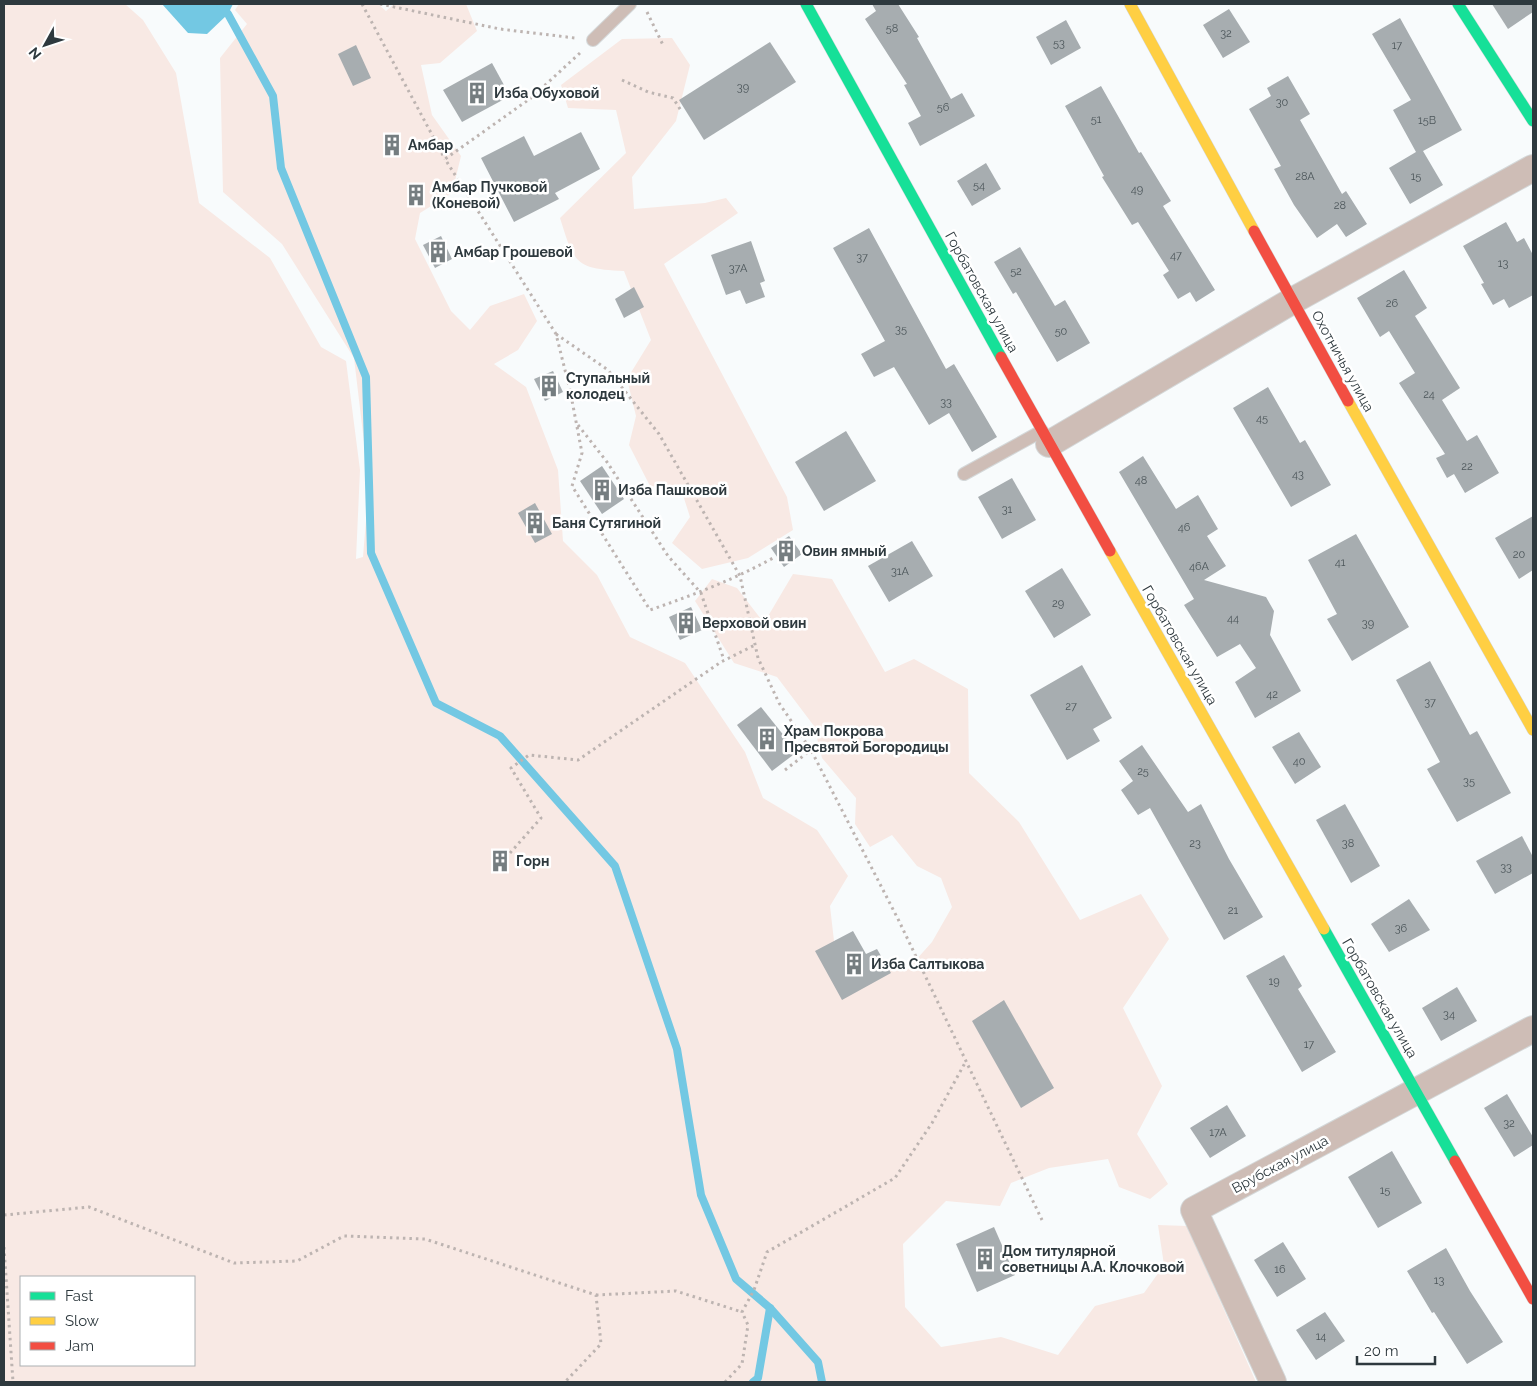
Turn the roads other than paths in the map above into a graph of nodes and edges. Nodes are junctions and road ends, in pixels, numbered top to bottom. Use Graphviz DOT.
graph roads {
  1 [pos="630,4"];
  2 [pos="806,4"];
  3 [pos="1130,4"];
  4 [pos="1458,4"];
  5 [pos="594,40"];
  6 [pos="1533,121"];
  7 [pos="1533,168"];
  8 [pos="1292,302"];
  9 [pos="1046,438"];
  10 [pos="964,474"];
  11 [pos="1533,730"];
  12 [pos="1533,1029"];
  13 [pos="1416,1092"];
  14 [pos="1533,1299"];
  15 [pos="1273,1382"];
  1 -- 5 [label="lane"];
  2 -- 9 [label="street, Горбатовская улица"];
  3 -- 8 [label="street, Охотничья улица"];
  4 -- 6 [label="street"];
  7 -- 8 [label="street"];
  8 -- 9 [label="street"];
  8 -- 11 [label="street, Охотничья улица"];
  9 -- 10 [label="lane"];
  9 -- 13 [label="street, Горбатовская улица"];
  12 -- 13 [label="street, Врубская улица"];
  13 -- 14 [label="street, Горбатовская улица"];
  13 -- 15 [label="street, Врубская улица"];
}
